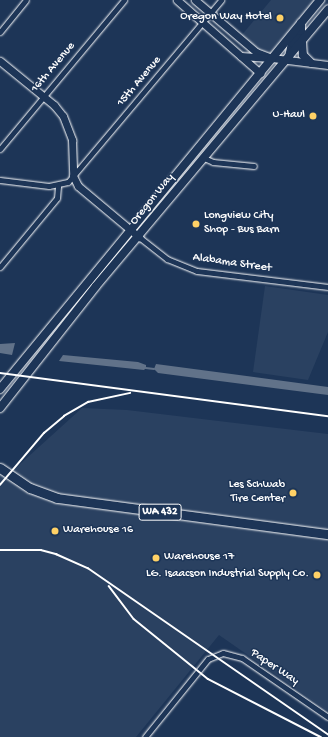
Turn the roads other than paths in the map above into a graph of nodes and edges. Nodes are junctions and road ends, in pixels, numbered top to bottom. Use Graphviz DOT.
graph roads {
  1 [pos="26,0"];
  2 [pos="124,0"];
  3 [pos="177,0"];
  4 [pos="194,0"];
  5 [pos="221,0"];
  6 [pos="320,0"];
  7 [pos="328,10"];
  8 [pos="210,14"];
  9 [pos="301,23"];
  10 [pos="202,24"];
  11 [pos="0,32"];
  12 [pos="302,42"];
  13 [pos="239,56"];
  14 [pos="272,58"];
  15 [pos="288,60"];
  16 [pos="0,61"];
  17 [pos="311,63"];
  18 [pos="328,65"];
  19 [pos="260,73"];
  20 [pos="43,96"];
  21 [pos="0,149"];
  22 [pos="204,158"];
  23 [pos="254,166"];
  24 [pos="73,176"];
  25 [pos="0,180"];
  26 [pos="58,186"];
  27 [pos="130,229"];
  28 [pos="139,237"];
  29 [pos="0,267"];
  30 [pos="328,287"];
  31 [pos="0,389"];
  32 [pos="0,408"];
  33 [pos="0,468"];
  34 [pos="328,534"];
  35 [pos="328,717"];
  36 [pos="144,737"];
  1 -- 11 [label="street"];
  2 -- 20 [label="street, 16th Avenue"];
  3 -- 10 [label="street"];
  4 -- 8 [label="street"];
  5 -- 8 [label="street, 15th Avenue"];
  6 -- 9 [label="main road, Oregon Way"];
  7 -- 12 [label="main road, Oregon Way"];
  8 -- 10 [label="street, 15th Avenue"];
  8 -- 14 [label="street"];
  9 -- 14 [label="main road, Oregon Way"];
  9 -- 15 [label="main road"];
  10 -- 13 [label="street"];
  10 -- 24 [label="street, 15th Avenue"];
  12 -- 15 [label="main road, Oregon Way"];
  12 -- 17 [label="main road"];
  13 -- 14 [label="street"];
  13 -- 19 [label="street"];
  14 -- 15 [label="street"];
  14 -- 19 [label="main road, Oregon Way"];
  15 -- 17 [label="street"];
  15 -- 22 [label="main road, Oregon Way"];
  16 -- 20 [label="street"];
  17 -- 18 [label="street"];
  19 -- 27 [label="main road, Oregon Way"];
  20 -- 21 [label="street, 16th Avenue"];
  20 -- 24 [label="street"];
  22 -- 23 [label="street"];
  22 -- 28 [label="main road, Oregon Way"];
  24 -- 26 [label="street, 15th Avenue"];
  24 -- 27 [label="street, Alabama Street"];
  25 -- 26 [label="street"];
  26 -- 29 [label="street"];
  27 -- 28 [label="street, Alabama Street"];
  27 -- 31 [label="main road, Oregon Way"];
  28 -- 30 [label="street, Alabama Street"];
  28 -- 32 [label="main road, Oregon Way"];
  33 -- 34 [label="highway, WA 432"];
  35 -- 36 [label="street, Paper Way"];
}
